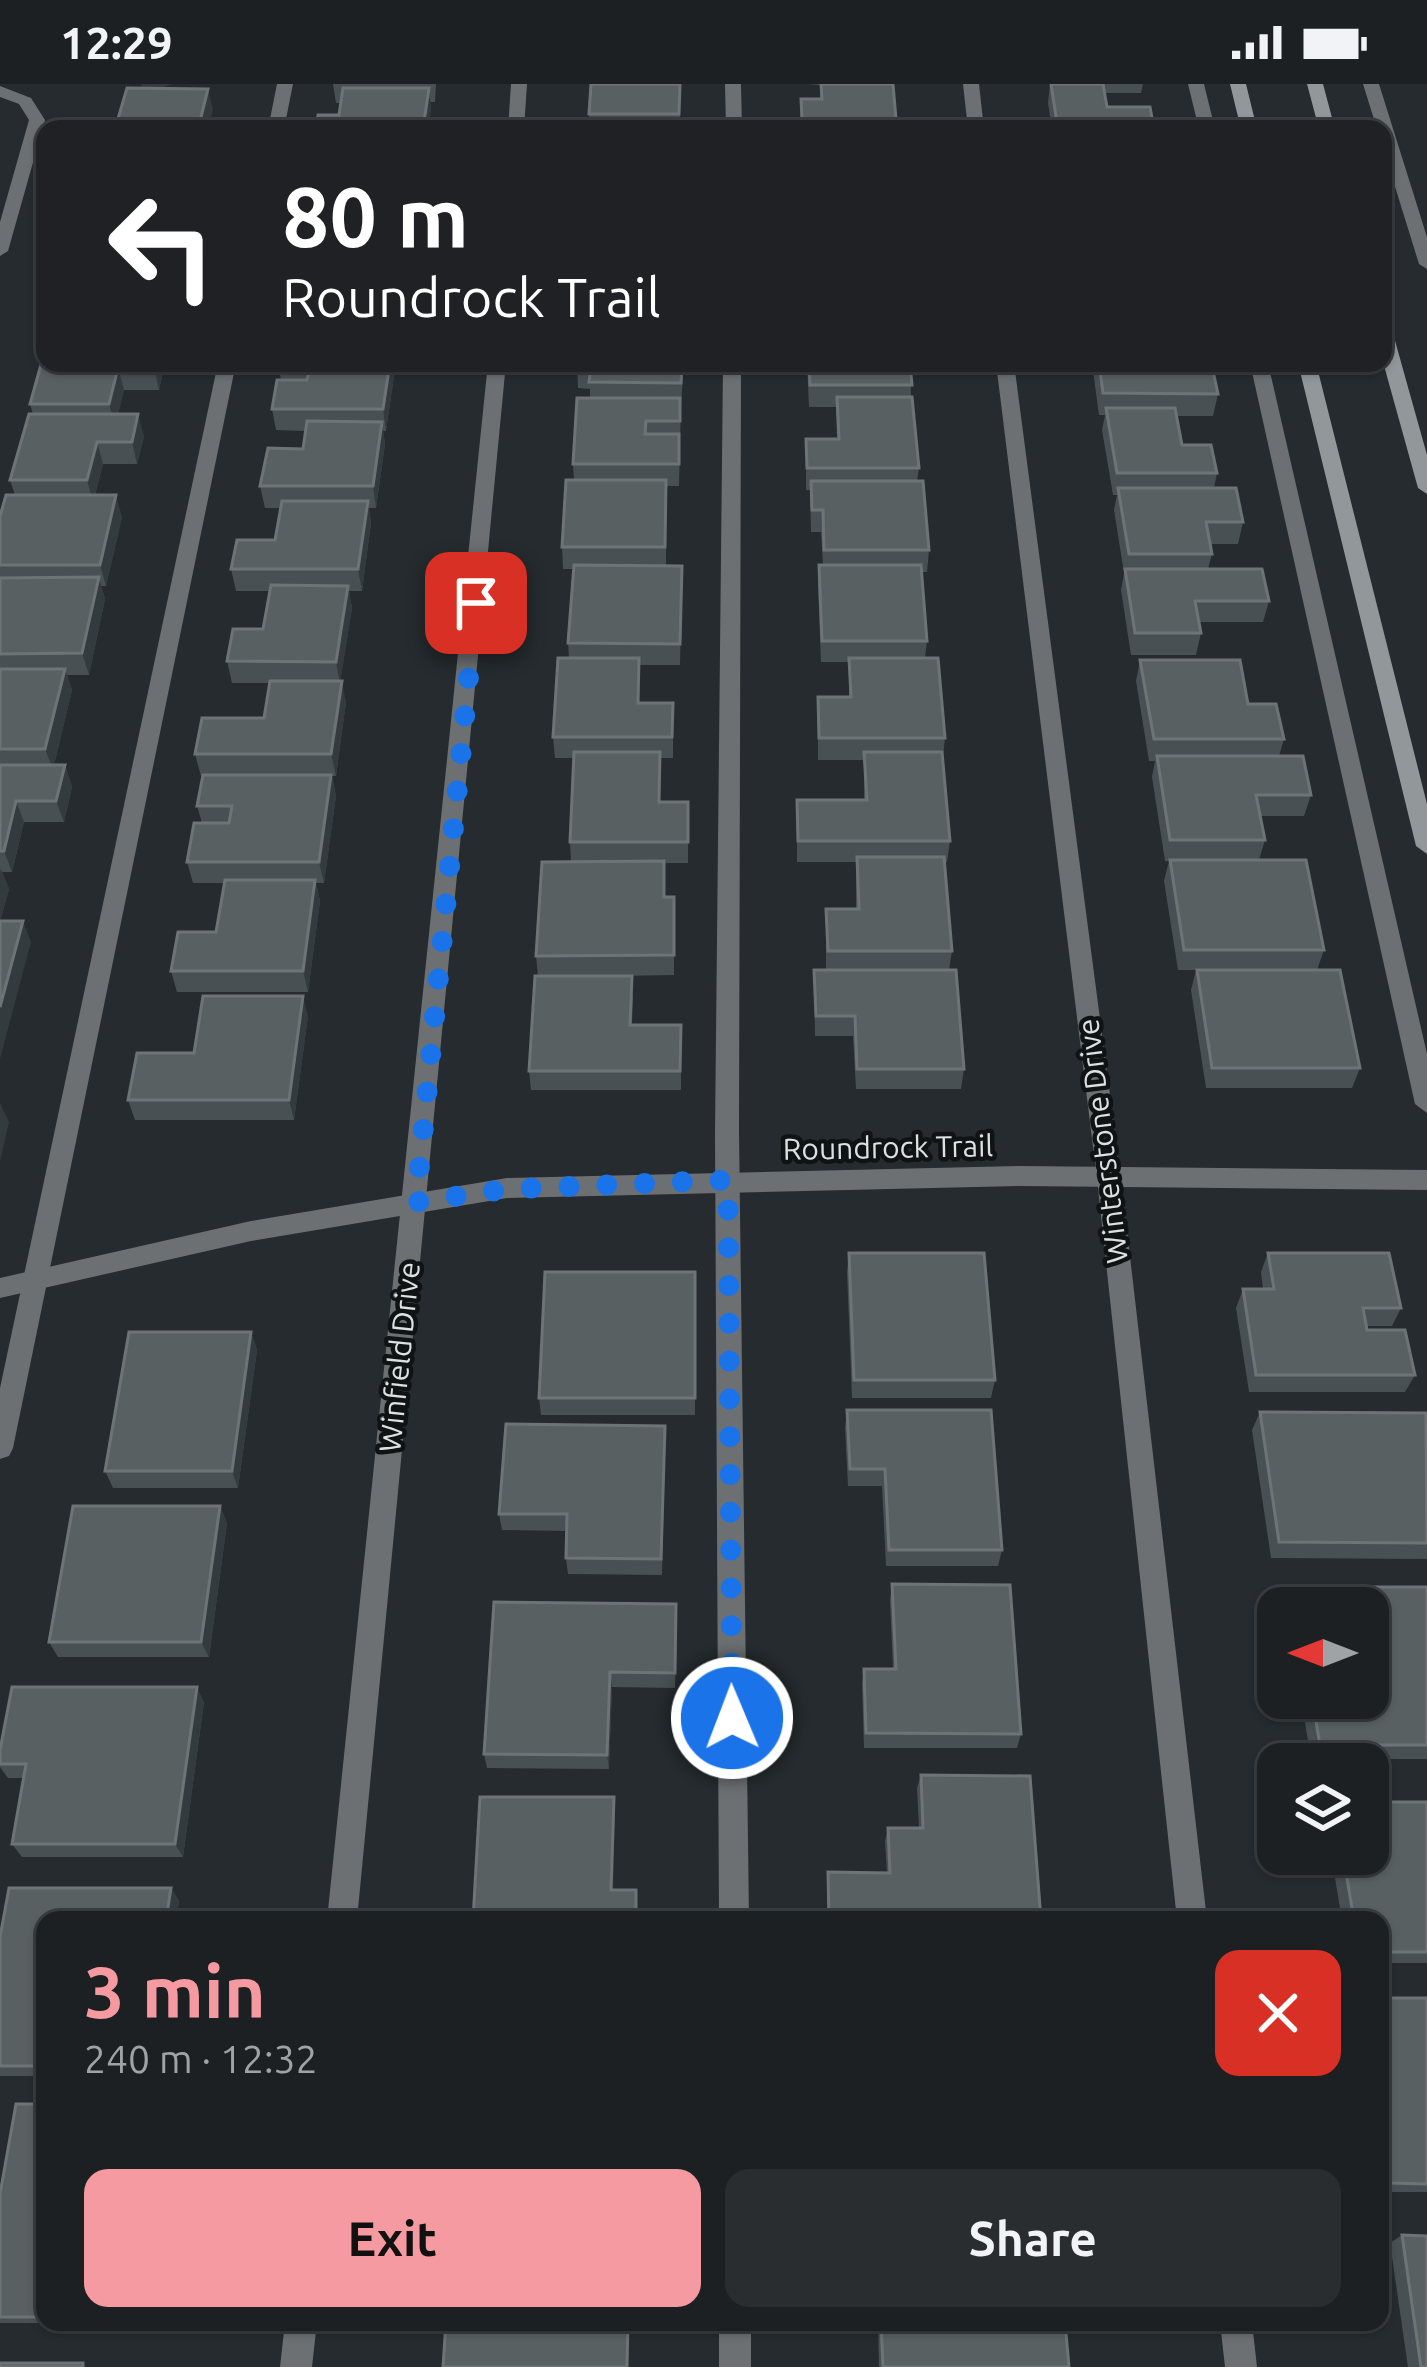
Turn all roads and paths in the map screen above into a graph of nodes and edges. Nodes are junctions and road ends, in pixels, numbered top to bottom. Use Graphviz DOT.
graph roads {
  1 [pos="285,84"];
  2 [pos="519,84"];
  3 [pos="733,84"];
  4 [pos="970,84"];
  5 [pos="1196,84"];
  6 [pos="1238,84"];
  7 [pos="1315,84"];
  8 [pos="1371,84"];
  9 [pos="0,91"];
  10 [pos="37,120"];
  11 [pos="278,120"];
  12 [pos="517,120"];
  13 [pos="734,120"];
  14 [pos="975,120"];
  15 [pos="1205,120"];
  16 [pos="1247,120"];
  17 [pos="1325,120"];
  18 [pos="1382,120"];
  19 [pos="36,124"];
  20 [pos="1392,152"];
  21 [pos="0,250"];
  22 [pos="1427,264"];
  23 [pos="1392,362"];
  24 [pos="225,372"];
  25 [pos="496,372"];
  26 [pos="732,372"];
  27 [pos="1006,372"];
  28 [pos="1261,372"];
  29 [pos="1309,372"];
  30 [pos="1427,488"];
  31 [pos="1427,846"];
  32 [pos="1427,1104"];
  33 [pos="1109,1179"];
  34 [pos="728,1180"];
  35 [pos="1427,1180"];
  36 [pos="416,1202"];
  37 [pos="37,1279"];
  38 [pos="0,1288"];
  39 [pos="0,1448"];
  40 [pos="343,1911"];
  41 [pos="734,1911"];
  42 [pos="1191,1911"];
  43 [pos="300,2331"];
  44 [pos="735,2331"];
  45 [pos="1237,2331"];
  46 [pos="296,2367"];
  47 [pos="735,2367"];
  48 [pos="1241,2367"];
  1 -- 11 [label="street"];
  2 -- 12 [label="street"];
  3 -- 13 [label="street"];
  4 -- 14 [label="street"];
  5 -- 15 [label="street"];
  6 -- 16 [label="main road"];
  7 -- 17 [label="main road"];
  8 -- 18 [label="street"];
  9 -- 10 [label="street"];
  19 -- 21 [label="street"];
  20 -- 22 [label="street"];
  23 -- 30 [label="main road"];
  24 -- 37 [label="street"];
  25 -- 36 [label="street, Winfield Drive"];
  26 -- 34 [label="street"];
  27 -- 33 [label="street, Winterstone Drive"];
  28 -- 32 [label="street"];
  29 -- 31 [label="main road"];
  33 -- 34 [label="street, Roundrock Trail"];
  33 -- 35 [label="street, Roundrock Trail"];
  33 -- 42 [label="street, Winterstone Drive"];
  34 -- 36 [label="street, Roundrock Trail"];
  34 -- 41 [label="street"];
  36 -- 37 [label="street, Roundrock Trail"];
  36 -- 40 [label="street, Winfield Drive"];
  37 -- 38 [label="street, Roundrock Trail"];
  37 -- 39 [label="street"];
  43 -- 46 [label="street"];
  44 -- 47 [label="street"];
  45 -- 48 [label="street"];
}
